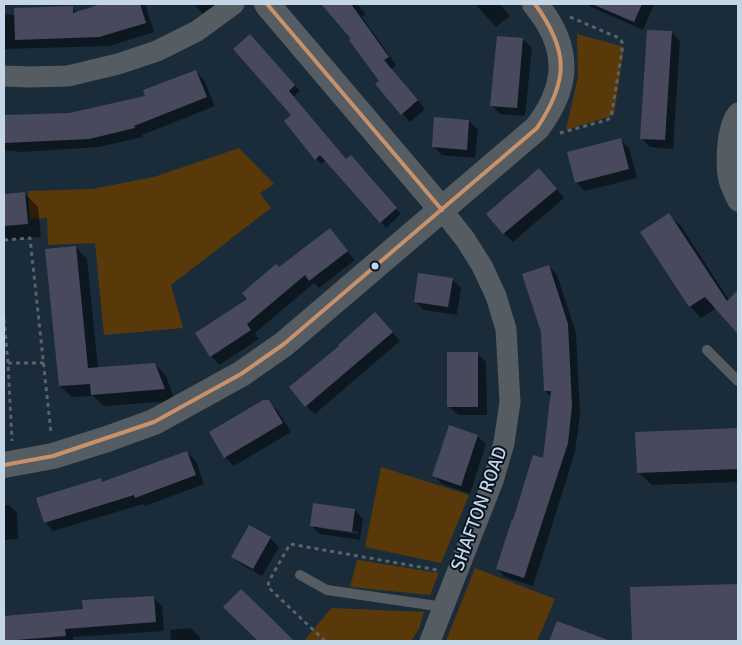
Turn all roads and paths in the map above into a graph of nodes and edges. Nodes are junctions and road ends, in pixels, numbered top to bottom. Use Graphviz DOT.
graph roads {
  1 [pos="234,4"];
  2 [pos="266,4"];
  3 [pos="539,9"];
  4 [pos="4,76"];
  5 [pos="738,113"];
  6 [pos="537,128"];
  7 [pos="738,201"];
  8 [pos="442,210"];
  9 [pos="4,240"];
  10 [pos="4,318"];
  11 [pos="707,350"];
  12 [pos="8,363"];
  13 [pos="44,363"];
  14 [pos="738,381"];
  15 [pos="53,456"];
  16 [pos="8,465"];
  17 [pos="457,573"];
  18 [pos="300,575"];
  19 [pos="444,607"];
  20 [pos="324,641"];
  21 [pos="430,641"];
  1 -- 4 [label="street"];
  2 -- 8 [label="street"];
  3 -- 6 [label="street"];
  3 -- 6 [label="path"];
  5 -- 7 [label="street"];
  6 -- 8 [label="street"];
  8 -- 15 [label="street"];
  8 -- 17 [label="street, SHAFTON ROAD"];
  9 -- 13 [label="path"];
  10 -- 12 [label="path"];
  11 -- 14 [label="lane"];
  12 -- 13 [label="path"];
  12 -- 16 [label="path"];
  13 -- 15 [label="path"];
  15 -- 16 [label="street"];
  17 -- 19 [label="street, SHAFTON ROAD"];
  17 -- 20 [label="path"];
  18 -- 19 [label="lane"];
  19 -- 21 [label="street, SHAFTON ROAD"];
}
